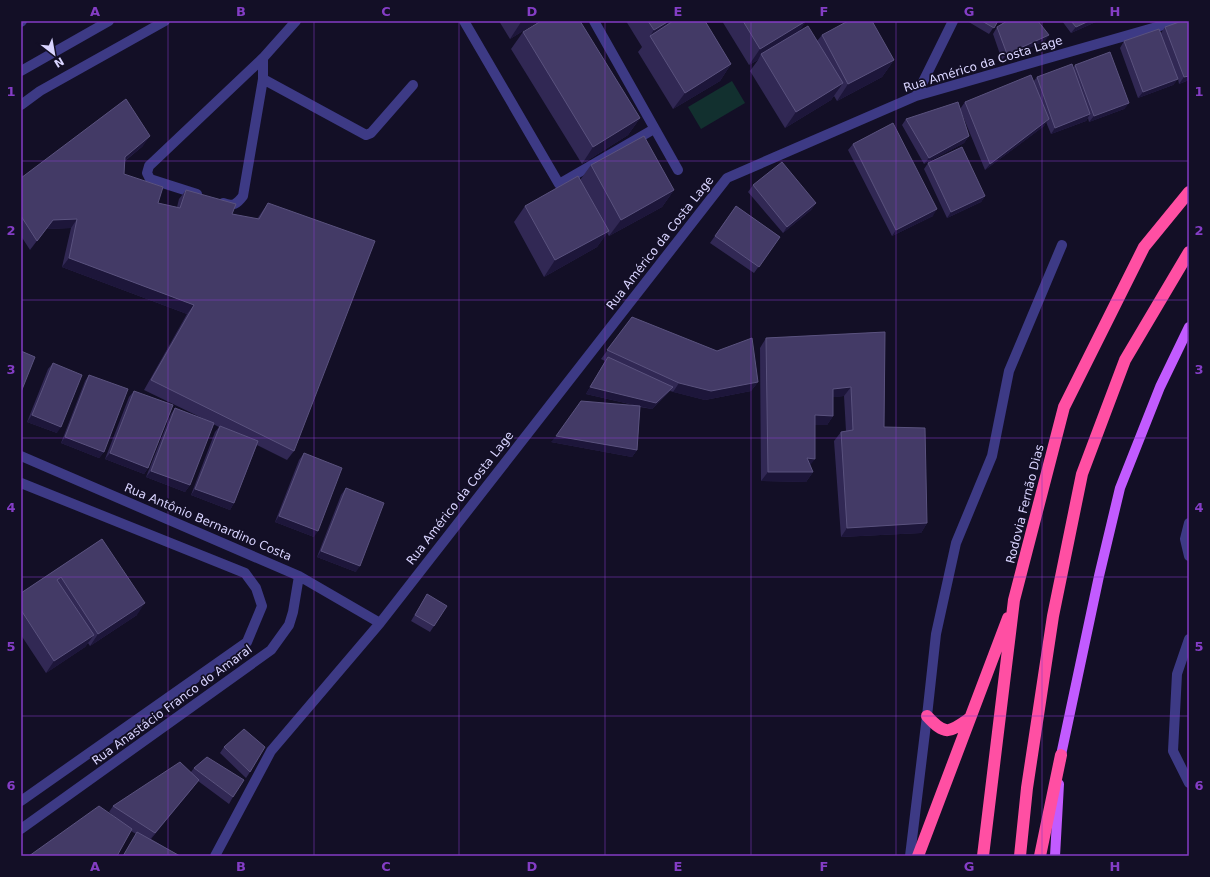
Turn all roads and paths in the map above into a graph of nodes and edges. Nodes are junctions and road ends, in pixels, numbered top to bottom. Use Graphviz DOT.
graph roads {
  1 [pos="110,21"];
  2 [pos="165,21"];
  3 [pos="296,21"];
  4 [pos="464,21"];
  5 [pos="594,21"];
  6 [pos="953,21"];
  7 [pos="1174,21"];
  8 [pos="263,58"];
  9 [pos="21,71"];
  10 [pos="263,79"];
  11 [pos="413,85"];
  12 [pos="916,96"];
  13 [pos="21,106"];
  14 [pos="654,129"];
  15 [pos="678,170"];
  16 [pos="1189,192"];
  17 [pos="1062,244"];
  18 [pos="1189,252"];
  19 [pos="1189,327"];
  20 [pos="21,456"];
  21 [pos="21,483"];
  22 [pos="1189,523"];
  23 [pos="1189,556"];
  24 [pos="299,576"];
  25 [pos="1014,600"];
  26 [pos="380,623"];
  27 [pos="1189,640"];
  28 [pos="927,716"];
  29 [pos="970,718"];
  30 [pos="1061,755"];
  31 [pos="1189,783"];
  32 [pos="21,801"];
  33 [pos="21,829"];
  34 [pos="215,856"];
  35 [pos="910,856"];
  36 [pos="918,856"];
  37 [pos="983,856"];
  38 [pos="1020,856"];
  39 [pos="1040,856"];
  40 [pos="1055,856"];
  1 -- 9 [label="street"];
  2 -- 13 [label="street"];
  3 -- 8 [label="street"];
  4 -- 14 [label="street"];
  5 -- 14 [label="street"];
  6 -- 12 [label="street"];
  7 -- 12 [label="street, Rua Américo da Costa Lage"];
  8 -- 10 [label="street"];
  8 -- 10 [label="street"];
  10 -- 11 [label="street"];
  12 -- 26 [label="street, Rua Américo da Costa Lage"];
  14 -- 15 [label="street"];
  16 -- 25 [label="highway, Rodovia Fernão Dias"];
  17 -- 28 [label="street"];
  18 -- 38 [label="highway"];
  19 -- 30 [label="main road"];
  20 -- 24 [label="street, Rua Antônio Bernardino Costa"];
  21 -- 32 [label="street, Rua Anastácio Franco do Amaral"];
  22 -- 23 [label="street"];
  24 -- 26 [label="street, Rua Antônio Bernardino Costa"];
  24 -- 33 [label="street, Rua Anastácio Franco do Amaral"];
  25 -- 29 [label="highway"];
  25 -- 37 [label="highway, Rodovia Fernão Dias"];
  26 -- 34 [label="street, Rua Américo da Costa Lage"];
  27 -- 31 [label="street"];
  28 -- 29 [label="highway"];
  28 -- 35 [label="street"];
  29 -- 36 [label="highway"];
  30 -- 39 [label="highway"];
  30 -- 40 [label="main road"];
}
